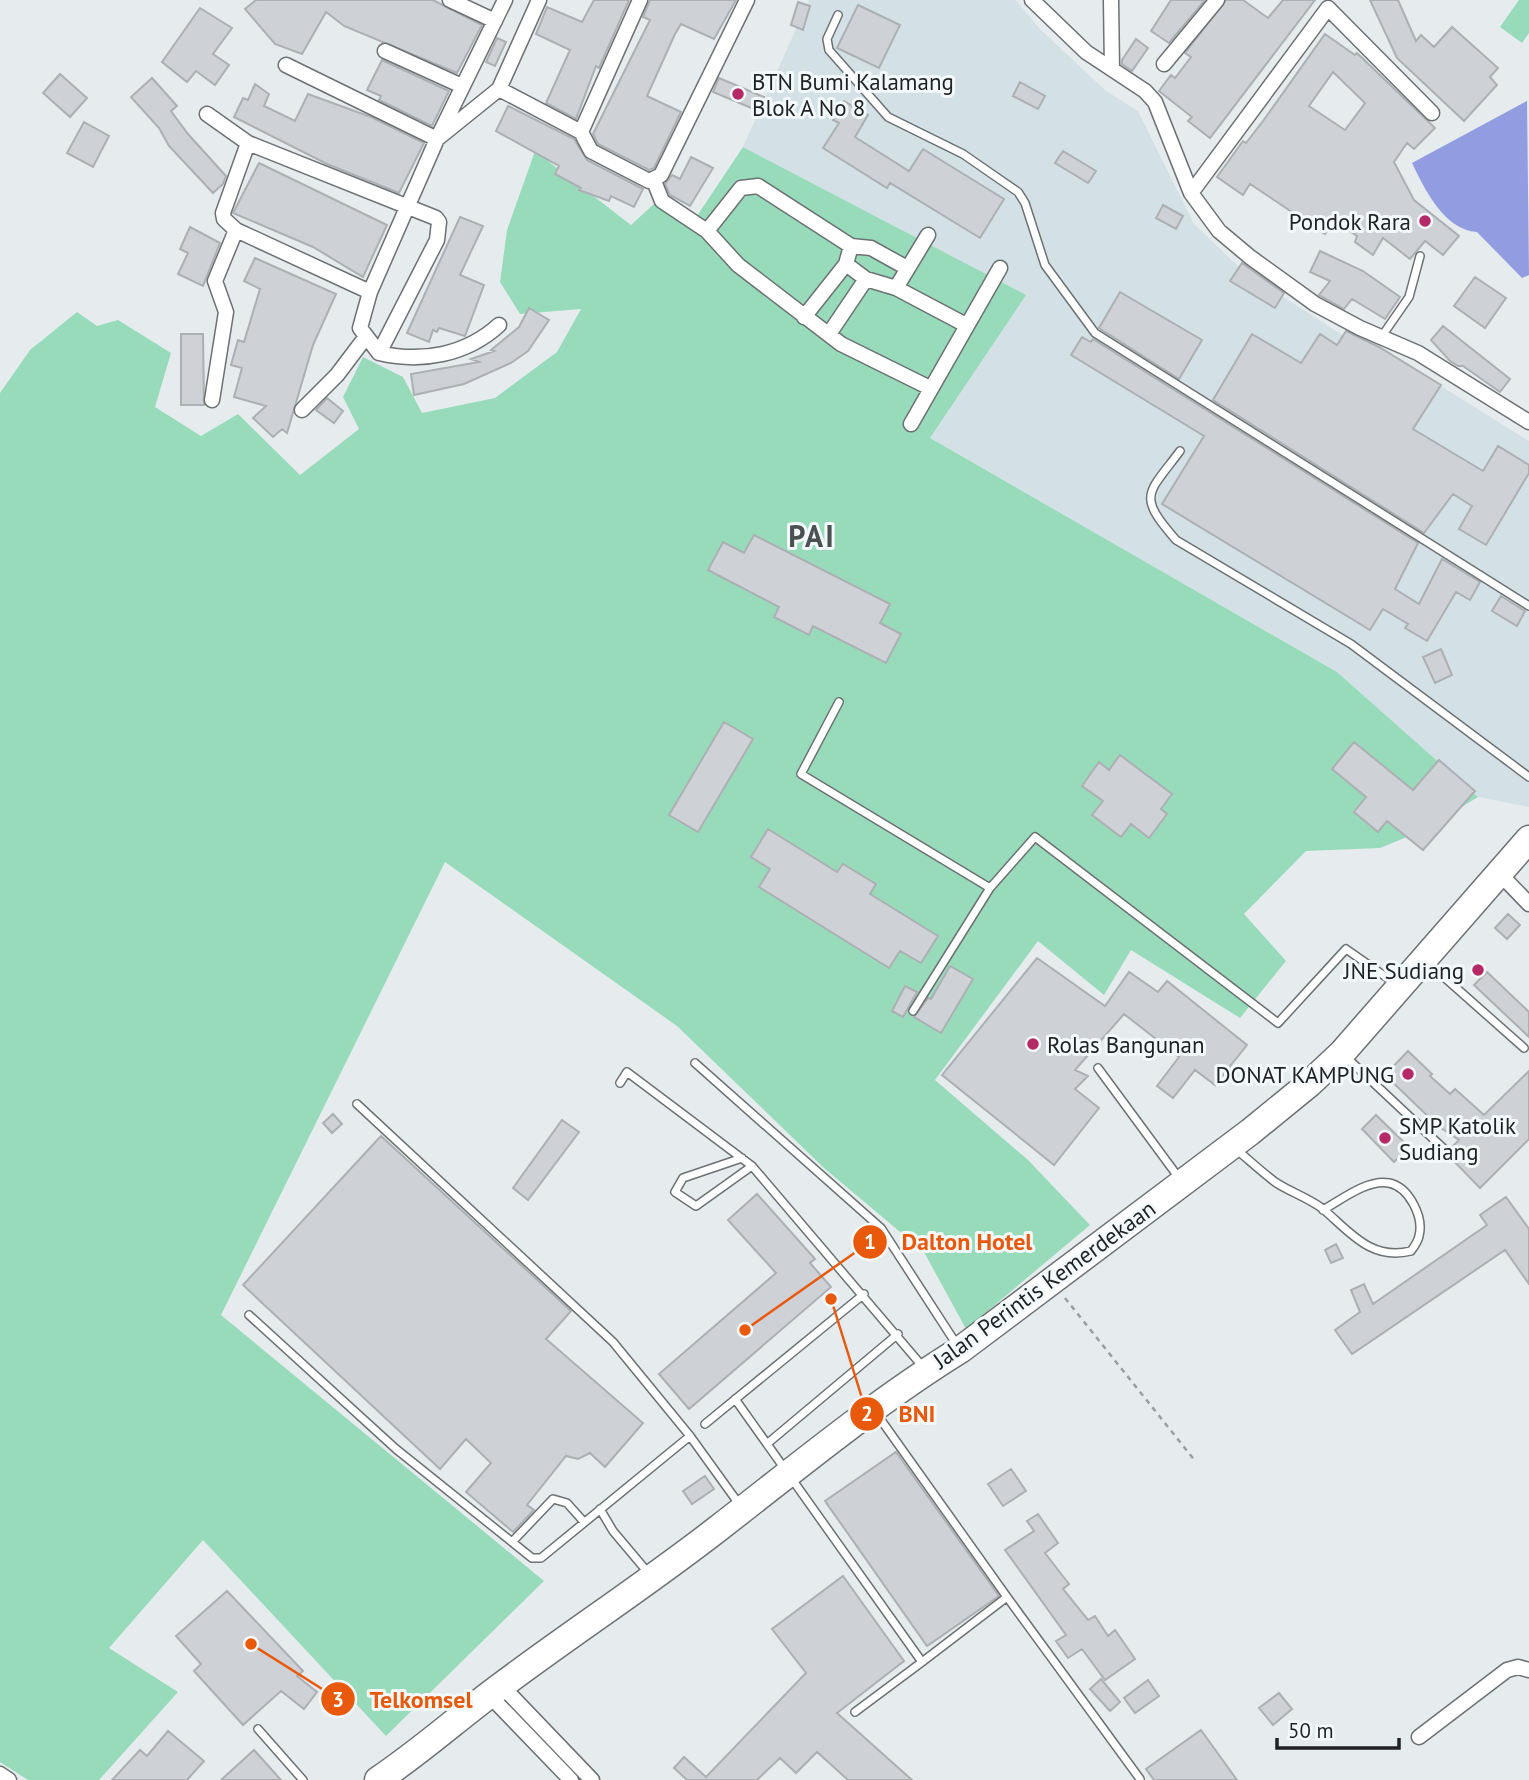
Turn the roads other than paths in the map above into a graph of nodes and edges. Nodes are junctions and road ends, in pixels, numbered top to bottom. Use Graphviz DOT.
graph roads {
  1 [pos="450,0"];
  2 [pos="505,0"];
  3 [pos="539,0"];
  4 [pos="640,0"];
  5 [pos="747,0"];
  6 [pos="1032,0"];
  7 [pos="1111,0"];
  8 [pos="1217,0"];
  9 [pos="1330,4"];
  10 [pos="838,15"];
  11 [pos="495,21"];
  12 [pos="385,51"];
  13 [pos="1164,64"];
  14 [pos="286,65"];
  15 [pos="1112,69"];
  16 [pos="462,86"];
  17 [pos="499,89"];
  18 [pos="1432,113"];
  19 [pos="206,114"];
  20 [pos="581,132"];
  21 [pos="437,139"];
  22 [pos="248,143"];
  23 [pos="653,181"];
  24 [pos="1191,193"];
  25 [pos="407,207"];
  26 [pos="236,230"];
  27 [pos="707,230"];
  28 [pos="928,235"];
  29 [pos="851,246"];
  30 [pos="1420,256"];
  31 [pos="846,264"];
  32 [pos="907,268"];
  33 [pos="1000,268"];
  34 [pos="866,279"];
  35 [pos="896,288"];
  36 [pos="370,292"];
  37 [pos="804,317"];
  38 [pos="499,325"];
  39 [pos="966,325"];
  40 [pos="829,334"];
  41 [pos="1382,337"];
  42 [pos="365,338"];
  43 [pos="379,353"];
  44 [pos="930,388"];
  45 [pos="212,400"];
  46 [pos="302,410"];
  47 [pos="1529,422"];
  48 [pos="911,424"];
  49 [pos="1180,451"];
  50 [pos="1529,606"];
  51 [pos="839,702"];
  52 [pos="1529,777"];
  53 [pos="1529,839"];
  54 [pos="1499,873"];
  55 [pos="990,888"];
  56 [pos="1529,904"];
  57 [pos="1424,960"];
  58 [pos="1401,987"];
  59 [pos="913,1011"];
  60 [pos="1524,1048"];
  61 [pos="1342,1053"];
  62 [pos="695,1063"];
  63 [pos="1098,1068"];
  64 [pos="620,1083"];
  65 [pos="357,1104"];
  66 [pos="1231,1145"];
  67 [pos="1443,1148"];
  68 [pos="741,1158"];
  69 [pos="752,1166"];
  70 [pos="1182,1182"];
  71 [pos="1323,1210"];
  72 [pos="864,1294"];
  73 [pos="248,1315"];
  74 [pos="898,1334"];
  75 [pos="960,1350"];
  76 [pos="926,1371"];
  77 [pos="735,1399"];
  78 [pos="874,1409"];
  79 [pos="705,1424"];
  80 [pos="690,1436"];
  81 [pos="768,1443"];
  82 [pos="789,1473"];
  83 [pos="600,1508"];
  84 [pos="743,1509"];
  85 [pos="584,1522"];
  86 [pos="512,1542"];
  87 [pos="652,1577"];
  88 [pos="1007,1597"];
  89 [pos="922,1662"];
  90 [pos="1529,1670"];
  91 [pos="495,1691"];
  92 [pos="855,1712"];
  93 [pos="258,1729"];
  94 [pos="1419,1737"];
  95 [pos="0,1774"];
  96 [pos="1140,1779"];
  97 [pos="9,1780"];
  98 [pos="303,1780"];
  99 [pos="378,1780"];
  100 [pos="571,1780"];
  101 [pos="592,1780"];
  1 -- 11 [label="street"];
  2 -- 11 [label="street"];
  3 -- 17 [label="street"];
  4 -- 20 [label="street"];
  5 -- 23 [label="street"];
  6 -- 15 [label="street"];
  7 -- 15 [label="street"];
  8 -- 13 [label="street"];
  9 -- 18 [label="street"];
  9 -- 24 [label="street"];
  10 -- 50 [label="lane"];
  11 -- 16 [label="street"];
  12 -- 16 [label="street"];
  14 -- 21 [label="street"];
  15 -- 24 [label="street"];
  16 -- 21 [label="street"];
  17 -- 20 [label="street"];
  17 -- 21 [label="street"];
  19 -- 22 [label="street"];
  20 -- 23 [label="street"];
  21 -- 25 [label="street"];
  22 -- 25 [label="street"];
  22 -- 26 [label="street"];
  23 -- 27 [label="street"];
  24 -- 41 [label="street"];
  25 -- 36 [label="street"];
  25 -- 43 [label="street"];
  26 -- 36 [label="street"];
  26 -- 45 [label="street"];
  27 -- 29 [label="street"];
  27 -- 37 [label="street"];
  28 -- 32 [label="street"];
  29 -- 31 [label="street"];
  29 -- 32 [label="street"];
  30 -- 41 [label="lane"];
  31 -- 34 [label="street"];
  31 -- 37 [label="street"];
  32 -- 35 [label="street"];
  33 -- 39 [label="street"];
  34 -- 35 [label="street"];
  34 -- 40 [label="street"];
  35 -- 39 [label="street"];
  36 -- 42 [label="street"];
  37 -- 40 [label="street"];
  38 -- 43 [label="street"];
  39 -- 44 [label="street"];
  40 -- 44 [label="street"];
  41 -- 47 [label="street"];
  42 -- 43 [label="street"];
  42 -- 46 [label="street"];
  44 -- 48 [label="street"];
  49 -- 52 [label="lane"];
  51 -- 55 [label="lane"];
  53 -- 54 [label="highway, Jalan Perintis Kemerdekaan"];
  54 -- 56 [label="street"];
  54 -- 57 [label="highway, Jalan Perintis Kemerdekaan"];
  55 -- 58 [label="lane"];
  55 -- 59 [label="lane"];
  57 -- 58 [label="highway, Jalan Perintis Kemerdekaan"];
  57 -- 60 [label="lane"];
  58 -- 61 [label="highway, Jalan Perintis Kemerdekaan"];
  61 -- 66 [label="highway, Jalan Perintis Kemerdekaan"];
  61 -- 67 [label="lane"];
  62 -- 75 [label="lane"];
  63 -- 70 [label="lane"];
  64 -- 68 [label="lane"];
  65 -- 80 [label="lane"];
  66 -- 70 [label="highway, Jalan Perintis Kemerdekaan"];
  66 -- 71 [label="lane"];
  68 -- 69 [label="lane"];
  68 -- 69 [label="lane"];
  69 -- 72 [label="lane"];
  70 -- 75 [label="highway, Jalan Perintis Kemerdekaan"];
  71 -- 71 [label="lane"];
  72 -- 74 [label="lane"];
  72 -- 77 [label="lane"];
  73 -- 86 [label="lane"];
  74 -- 76 [label="lane"];
  74 -- 81 [label="lane"];
  75 -- 76 [label="highway, Jalan Perintis Kemerdekaan"];
  76 -- 78 [label="highway, Jalan Perintis Kemerdekaan"];
  77 -- 79 [label="lane"];
  77 -- 81 [label="lane"];
  78 -- 82 [label="highway, Jalan Perintis Kemerdekaan"];
  78 -- 88 [label="lane"];
  80 -- 83 [label="lane"];
  80 -- 84 [label="lane"];
  81 -- 82 [label="lane"];
  82 -- 84 [label="highway, Jalan Perintis Kemerdekaan"];
  82 -- 89 [label="lane"];
  83 -- 85 [label="lane"];
  83 -- 87 [label="lane"];
  84 -- 87 [label="highway, Jalan Perintis Kemerdekaan"];
  85 -- 86 [label="lane"];
  85 -- 86 [label="lane"];
  87 -- 91 [label="highway, Jalan Perintis Kemerdekaan"];
  88 -- 89 [label="lane"];
  88 -- 96 [label="lane"];
  89 -- 92 [label="lane"];
  90 -- 94 [label="street"];
  91 -- 99 [label="highway, Jalan Perintis Kemerdekaan"];
  91 -- 100 [label="street"];
  91 -- 101 [label="street"];
  93 -- 98 [label="lane"];
  95 -- 97 [label="street"];
}
